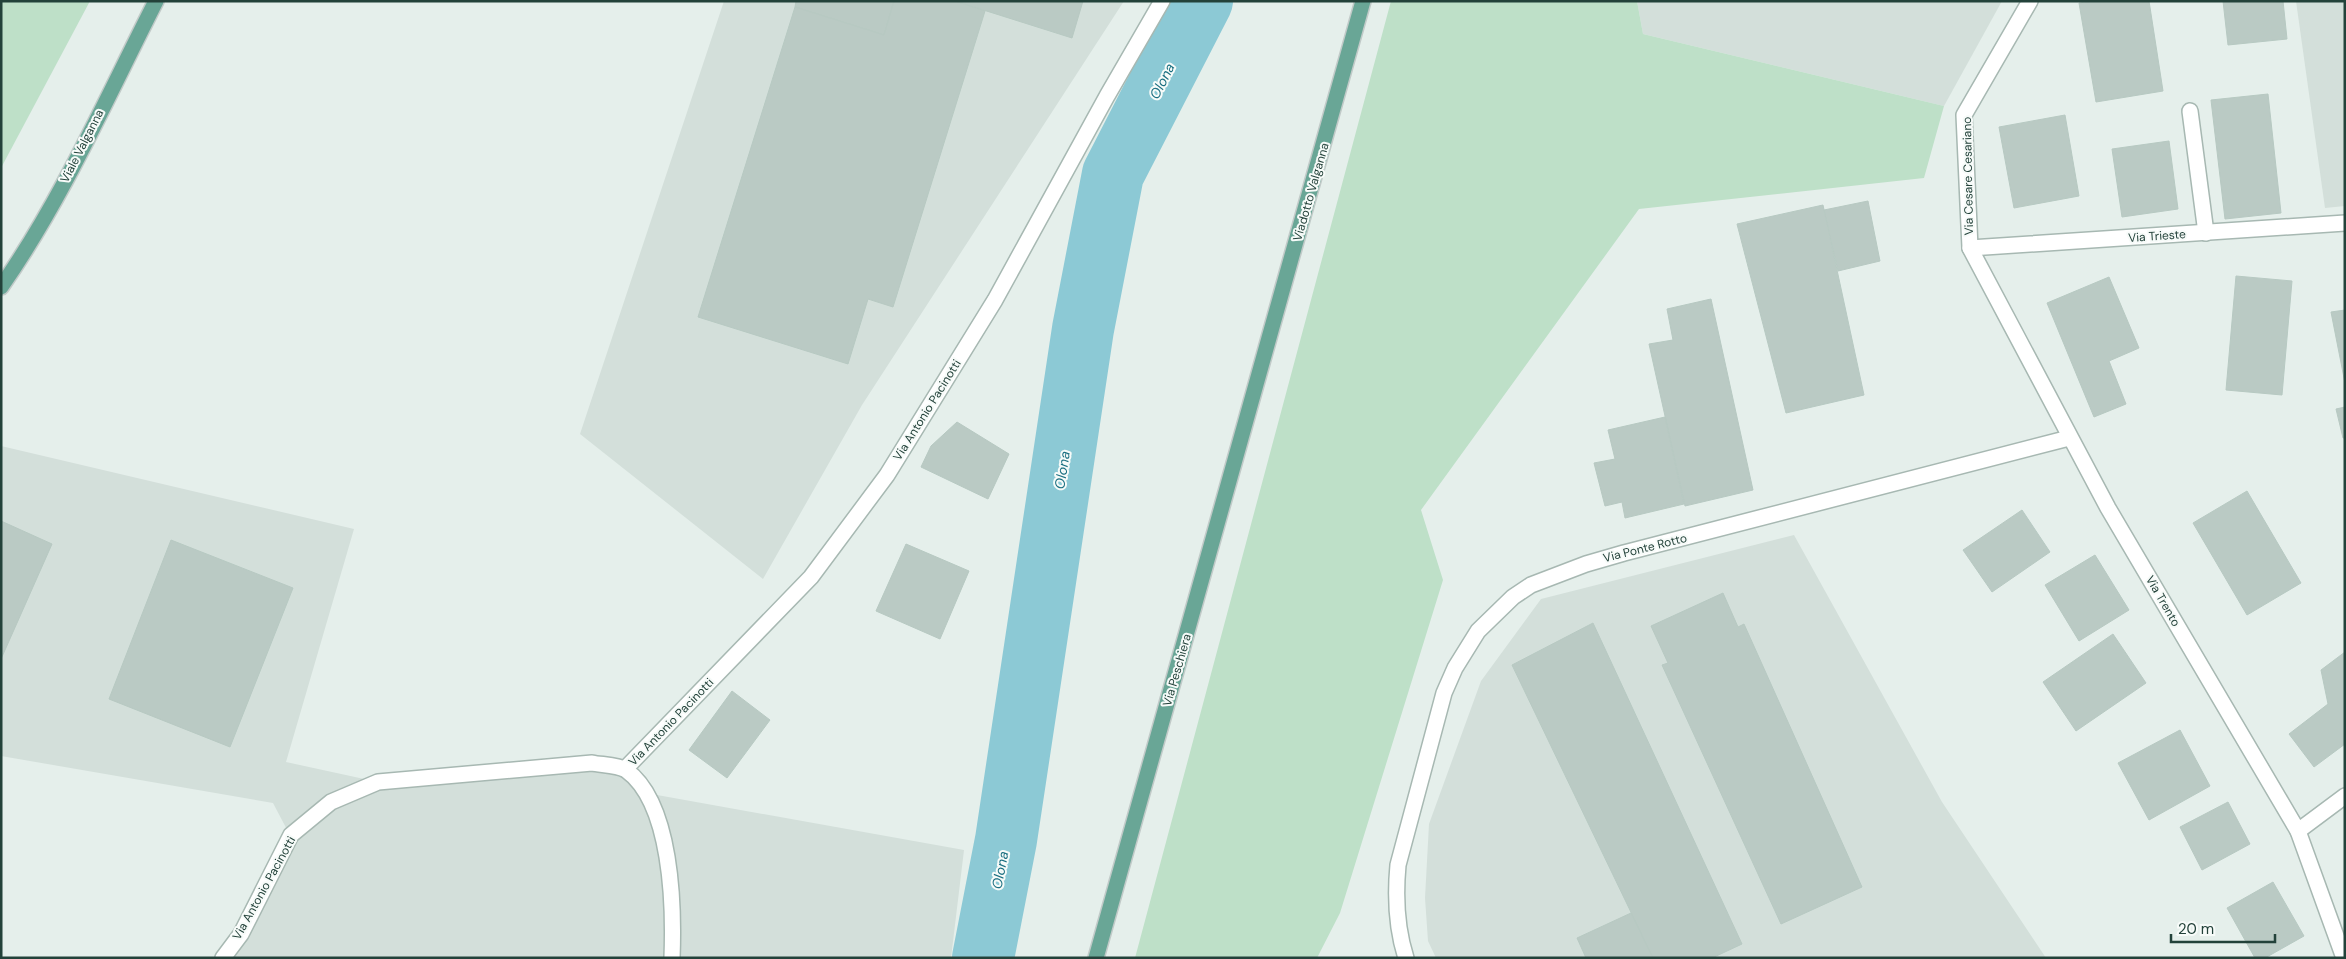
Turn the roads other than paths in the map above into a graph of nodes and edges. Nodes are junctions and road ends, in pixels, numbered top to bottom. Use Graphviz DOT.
graph roads {
  1 [pos="156,1"];
  2 [pos="1162,1"];
  3 [pos="1363,1"];
  4 [pos="2030,1"];
  5 [pos="2190,111"];
  6 [pos="2345,223"];
  7 [pos="2206,233"];
  8 [pos="1970,248"];
  9 [pos="1,287"];
  10 [pos="1258,382"];
  11 [pos="2069,438"];
  12 [pos="625,769"];
  13 [pos="2345,796"];
  14 [pos="2298,831"];
  15 [pos="223,958"];
  16 [pos="672,958"];
  17 [pos="1096,958"];
  18 [pos="1406,958"];
  19 [pos="2344,958"];
  1 -- 9 [label="main road, Viale Valganna"];
  2 -- 12 [label="street, Via Antonio Pacinotti"];
  3 -- 10 [label="main road, Viadotto Valganna"];
  4 -- 8 [label="street, Via Cesare Cesariano"];
  5 -- 7 [label="street"];
  6 -- 7 [label="street, Via Trieste"];
  7 -- 8 [label="street, Via Trieste"];
  8 -- 11 [label="street, Via Trento"];
  10 -- 17 [label="main road, Via Peschiera"];
  11 -- 14 [label="street, Via Trento"];
  11 -- 18 [label="street, Via Ponte Rotto"];
  12 -- 15 [label="street, Via Antonio Pacinotti"];
  12 -- 16 [label="street, Via Antonio Pacinotti"];
  13 -- 14 [label="street"];
  14 -- 19 [label="street, Via Trento"];
}
